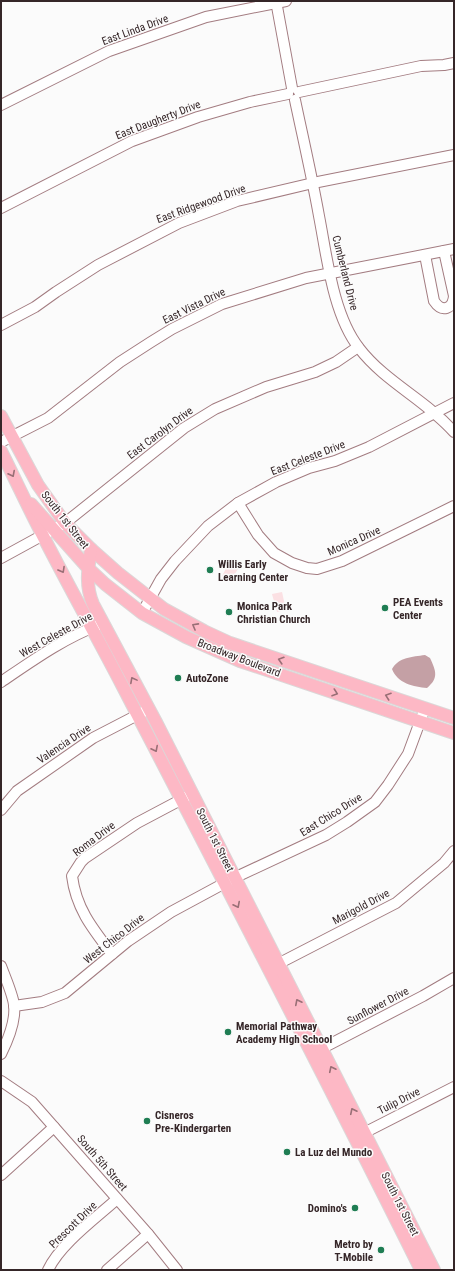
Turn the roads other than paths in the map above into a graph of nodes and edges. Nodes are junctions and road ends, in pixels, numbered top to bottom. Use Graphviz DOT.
graph roads {
  1 [pos="280,2"];
  2 [pos="454,63"];
  3 [pos="294,94"];
  4 [pos="1,105"];
  5 [pos="454,155"];
  6 [pos="313,183"];
  7 [pos="1,208"];
  8 [pos="449,250"];
  9 [pos="425,255"];
  10 [pos="331,274"];
  11 [pos="1,325"];
  12 [pos="358,347"];
  13 [pos="454,403"];
  14 [pos="435,413"];
  15 [pos="1,416"];
  16 [pos="454,432"];
  17 [pos="6,439"];
  18 [pos="1,451"];
  19 [pos="24,496"];
  20 [pos="238,503"];
  21 [pos="454,506"];
  22 [pos="66,523"];
  23 [pos="54,530"];
  24 [pos="43,536"];
  25 [pos="91,549"];
  26 [pos="1,558"];
  27 [pos="88,568"];
  28 [pos="111,588"];
  29 [pos="150,598"];
  30 [pos="92,601"];
  31 [pos="142,613"];
  32 [pos="97,626"];
  33 [pos="230,643"];
  34 [pos="227,656"];
  35 [pos="302,667"];
  36 [pos="298,680"];
  37 [pos="1,682"];
  38 [pos="148,708"];
  39 [pos="425,708"];
  40 [pos="138,714"];
  41 [pos="454,718"];
  42 [pos="420,722"];
  43 [pos="454,734"];
  44 [pos="186,797"];
  45 [pos="1,810"];
  46 [pos="454,851"];
  47 [pos="230,880"];
  48 [pos="248,927"];
  49 [pos="271,949"];
  50 [pos="112,954"];
  51 [pos="1,966"];
  52 [pos="273,966"];
  53 [pos="454,978"];
  54 [pos="14,1006"];
  55 [pos="317,1051"];
  56 [pos="1,1054"];
  57 [pos="1,1081"];
  58 [pos="454,1087"];
  59 [pos="54,1127"];
  60 [pos="360,1135"];
  61 [pos="1,1175"];
  62 [pos="117,1199"];
  63 [pos="148,1234"];
  64 [pos="418,1252"];
  65 [pos="48,1270"];
  66 [pos="107,1270"];
  67 [pos="177,1270"];
  68 [pos="421,1270"];
  69 [pos="434,1270"];
  1 -- 3 [label="street, Cumberland Drive"];
  1 -- 4 [label="street, East Linda Drive"];
  2 -- 3 [label="street, East Daugherty Drive"];
  3 -- 6 [label="street, Cumberland Drive"];
  3 -- 7 [label="street, East Daugherty Drive"];
  5 -- 6 [label="street, East Ridgewood Drive"];
  6 -- 10 [label="street, Cumberland Drive"];
  6 -- 11 [label="street, East Ridgewood Drive"];
  8 -- 9 [label="street, East Vista Drive"];
  8 -- 9 [label="street, East Vista Drive"];
  9 -- 10 [label="street, East Vista Drive"];
  10 -- 12 [label="street, Cumberland Drive"];
  10 -- 17 [label="street, East Vista Drive"];
  12 -- 14 [label="street, Cumberland Drive"];
  12 -- 22 [label="street, East Carolyn Drive"];
  13 -- 14 [label="street, East Celeste Drive"];
  14 -- 16 [label="street, Cumberland Drive"];
  14 -- 20 [label="street, East Celeste Drive"];
  15 -- 17 [label="main road, South 1st Street"];
  17 -- 22 [label="main road, South 1st Street"];
  18 -- 19 [label="main road, South 1st Street, one-way"];
  19 -- 23 [label="main road, South 1st Street"];
  19 -- 24 [label="main road, South 1st Street"];
  20 -- 21 [label="street, Monica Drive"];
  20 -- 29 [label="street, East Celeste Drive"];
  22 -- 23 [label="street, East Carolyn Drive"];
  22 -- 25 [label="main road, South 1st Street"];
  23 -- 24 [label="street, East Carolyn Drive"];
  23 -- 27 [label="main road, Broadway Boulevard"];
  24 -- 26 [label="street, East Carolyn Drive"];
  24 -- 32 [label="main road, South 1st Street, one-way"];
  25 -- 27 [label="main road, South 1st Street"];
  25 -- 29 [label="main road, Broadway Boulevard"];
  27 -- 28 [label="main road, Broadway Boulevard"];
  27 -- 30 [label="main road, South 1st Street"];
  28 -- 30 [label="main road"];
  28 -- 31 [label="main road, Broadway Boulevard"];
  29 -- 31 [label="street, East Celeste Drive"];
  33 -- 29 [label="main road, Broadway Boulevard, one-way"];
  30 -- 32 [label="main road, South 1st Street"];
  31 -- 34 [label="main road, Broadway Boulevard"];
  32 -- 37 [label="street, West Celeste Drive"];
  38 -- 32 [label="main road, South 1st Street, one-way"];
  32 -- 40 [label="main road, South 1st Street"];
  33 -- 34 [label="main road"];
  35 -- 33 [label="main road, Broadway Boulevard, one-way"];
  34 -- 36 [label="main road, Broadway Boulevard"];
  35 -- 36 [label="main road"];
  39 -- 35 [label="main road, Broadway Boulevard, one-way"];
  36 -- 42 [label="main road, Broadway Boulevard, one-way"];
  38 -- 40 [label="street, Valencia Drive"];
  38 -- 44 [label="main road, South 1st Street"];
  39 -- 41 [label="main road, Broadway Boulevard"];
  39 -- 42 [label="street, East Chico Drive"];
  40 -- 44 [label="main road, South 1st Street, one-way"];
  40 -- 45 [label="street, Valencia Drive"];
  42 -- 43 [label="main road, Broadway Boulevard"];
  42 -- 47 [label="street, East Chico Drive"];
  44 -- 47 [label="main road, South 1st Street"];
  44 -- 50 [label="street, Roma Drive"];
  46 -- 52 [label="street, Marigold Drive"];
  47 -- 48 [label="main road, South 1st Street, one-way"];
  47 -- 49 [label="main road, South 1st Street"];
  47 -- 50 [label="street, West Chico Drive"];
  48 -- 49 [label="main road"];
  48 -- 52 [label="main road, South 1st Street"];
  49 -- 52 [label="main road, South 1st Street"];
  50 -- 54 [label="street, West Chico Drive"];
  51 -- 54 [label="street"];
  52 -- 55 [label="main road, South 1st Street"];
  53 -- 55 [label="street, Sunflower Drive"];
  54 -- 56 [label="street"];
  55 -- 60 [label="main road, South 1st Street"];
  57 -- 59 [label="street, South 5th Street"];
  58 -- 60 [label="street, Tulip Drive"];
  59 -- 61 [label="street"];
  59 -- 62 [label="street, South 5th Street"];
  60 -- 64 [label="main road, South 1st Street"];
  62 -- 63 [label="street, South 5th Street"];
  62 -- 65 [label="street, Prescott Drive"];
  63 -- 66 [label="street"];
  63 -- 67 [label="street, South 5th Street"];
  64 -- 68 [label="main road, South 1st Street"];
  64 -- 69 [label="main road, South 1st Street"];
}
